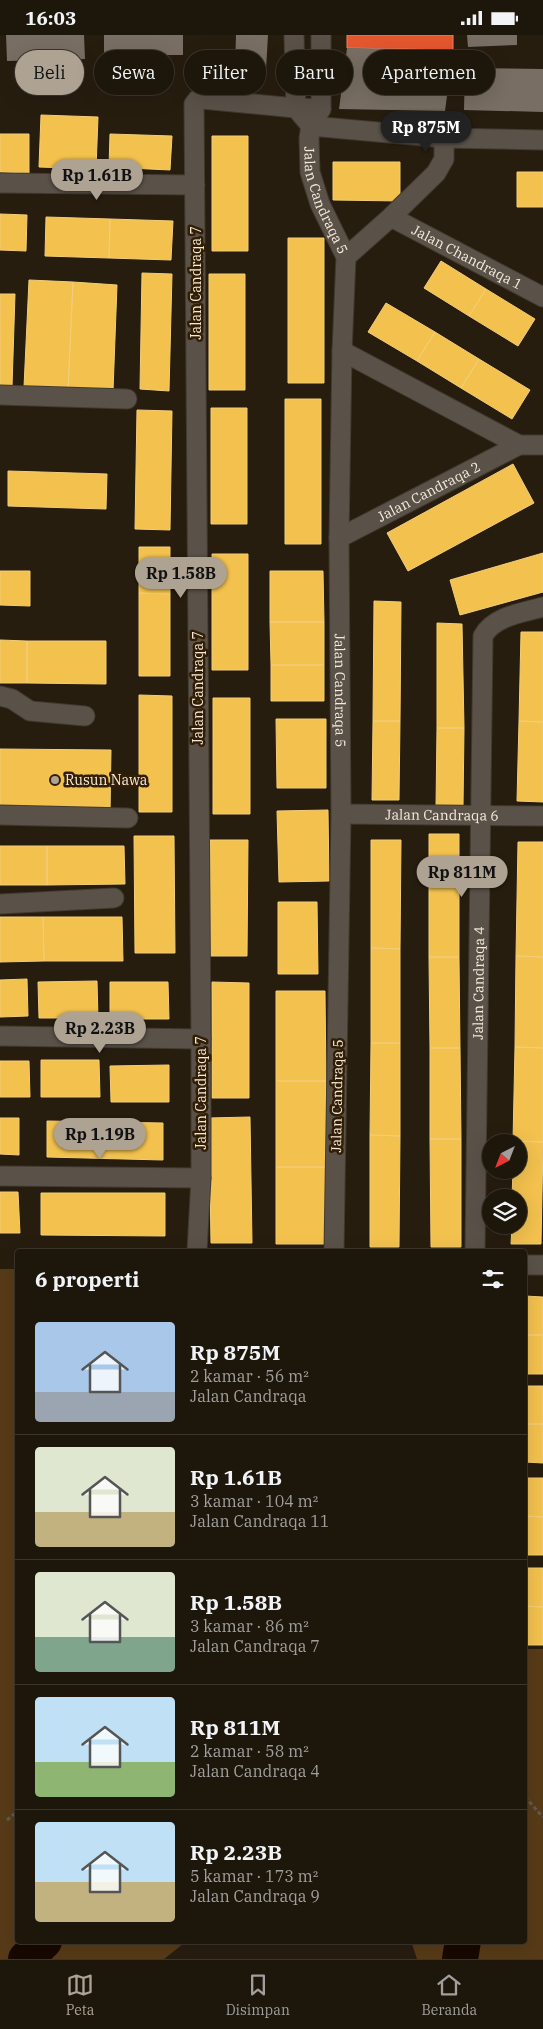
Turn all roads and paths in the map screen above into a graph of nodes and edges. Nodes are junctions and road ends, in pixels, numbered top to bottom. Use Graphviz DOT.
graph roads {
  1 [pos="294,35"];
  2 [pos="320,35"];
  3 [pos="296,108"];
  4 [pos="321,109"];
  5 [pos="310,132"];
  6 [pos="444,138"];
  7 [pos="543,140"];
  8 [pos="0,183"];
  9 [pos="195,185"];
  10 [pos="391,217"];
  11 [pos="346,257"];
  12 [pos="543,297"];
  13 [pos="342,351"];
  14 [pos="0,395"];
  15 [pos="126,399"];
  16 [pos="519,445"];
  17 [pos="543,445"];
  18 [pos="339,538"];
  19 [pos="543,607"];
  20 [pos="0,696"];
  21 [pos="85,716"];
  22 [pos="341,814"];
  23 [pos="0,815"];
  24 [pos="480,815"];
  25 [pos="543,816"];
  26 [pos="128,818"];
  27 [pos="114,898"];
  28 [pos="0,904"];
  29 [pos="0,1035"];
  30 [pos="201,1039"];
  31 [pos="0,1177"];
  32 [pos="201,1178"];
  33 [pos="197,1249"];
  34 [pos="334,1249"];
  35 [pos="475,1249"];
  36 [pos="527,1265"];
  37 [pos="543,1265"];
  38 [pos="527,1799"];
  39 [pos="15,1814"];
  40 [pos="543,1817"];
  41 [pos="7,1821"];
  1 -- 3 [label="street"];
  2 -- 4 [label="street"];
  3 -- 4 [label="street, Jalan Candraqa 7"];
  3 -- 5 [label="street"];
  3 -- 9 [label="street, Jalan Candraqa 7"];
  4 -- 5 [label="street"];
  5 -- 6 [label="street"];
  5 -- 11 [label="street, Jalan Candraqa 5"];
  6 -- 7 [label="street"];
  6 -- 10 [label="street"];
  8 -- 9 [label="street"];
  9 -- 30 [label="street, Jalan Candraqa 7"];
  10 -- 11 [label="street"];
  10 -- 12 [label="street, Jalan Chandraqa 1"];
  11 -- 13 [label="street, Jalan Candraqa 5"];
  13 -- 16 [label="street, Jalan Candraqa 2"];
  13 -- 18 [label="street, Jalan Candraqa 5"];
  14 -- 15 [label="street"];
  16 -- 17 [label="street, Jalan Candraqa 2"];
  16 -- 18 [label="street, Jalan Candraqa 2"];
  18 -- 22 [label="street, Jalan Candraqa 5"];
  19 -- 24 [label="street, Jalan Candraqa 4"];
  20 -- 21 [label="street"];
  22 -- 24 [label="street, Jalan Candraqa 6"];
  22 -- 34 [label="street, Jalan Candraqa 5"];
  23 -- 26 [label="street"];
  24 -- 25 [label="street, Jalan Candraqa 6"];
  24 -- 35 [label="street, Jalan Candraqa 4"];
  27 -- 28 [label="street"];
  29 -- 30 [label="street"];
  30 -- 32 [label="street, Jalan Candraqa 7"];
  31 -- 32 [label="street"];
  32 -- 33 [label="street, Jalan Candraqa 7"];
  36 -- 37 [label="street"];
  38 -- 40 [label="path"];
  39 -- 41 [label="path"];
}
